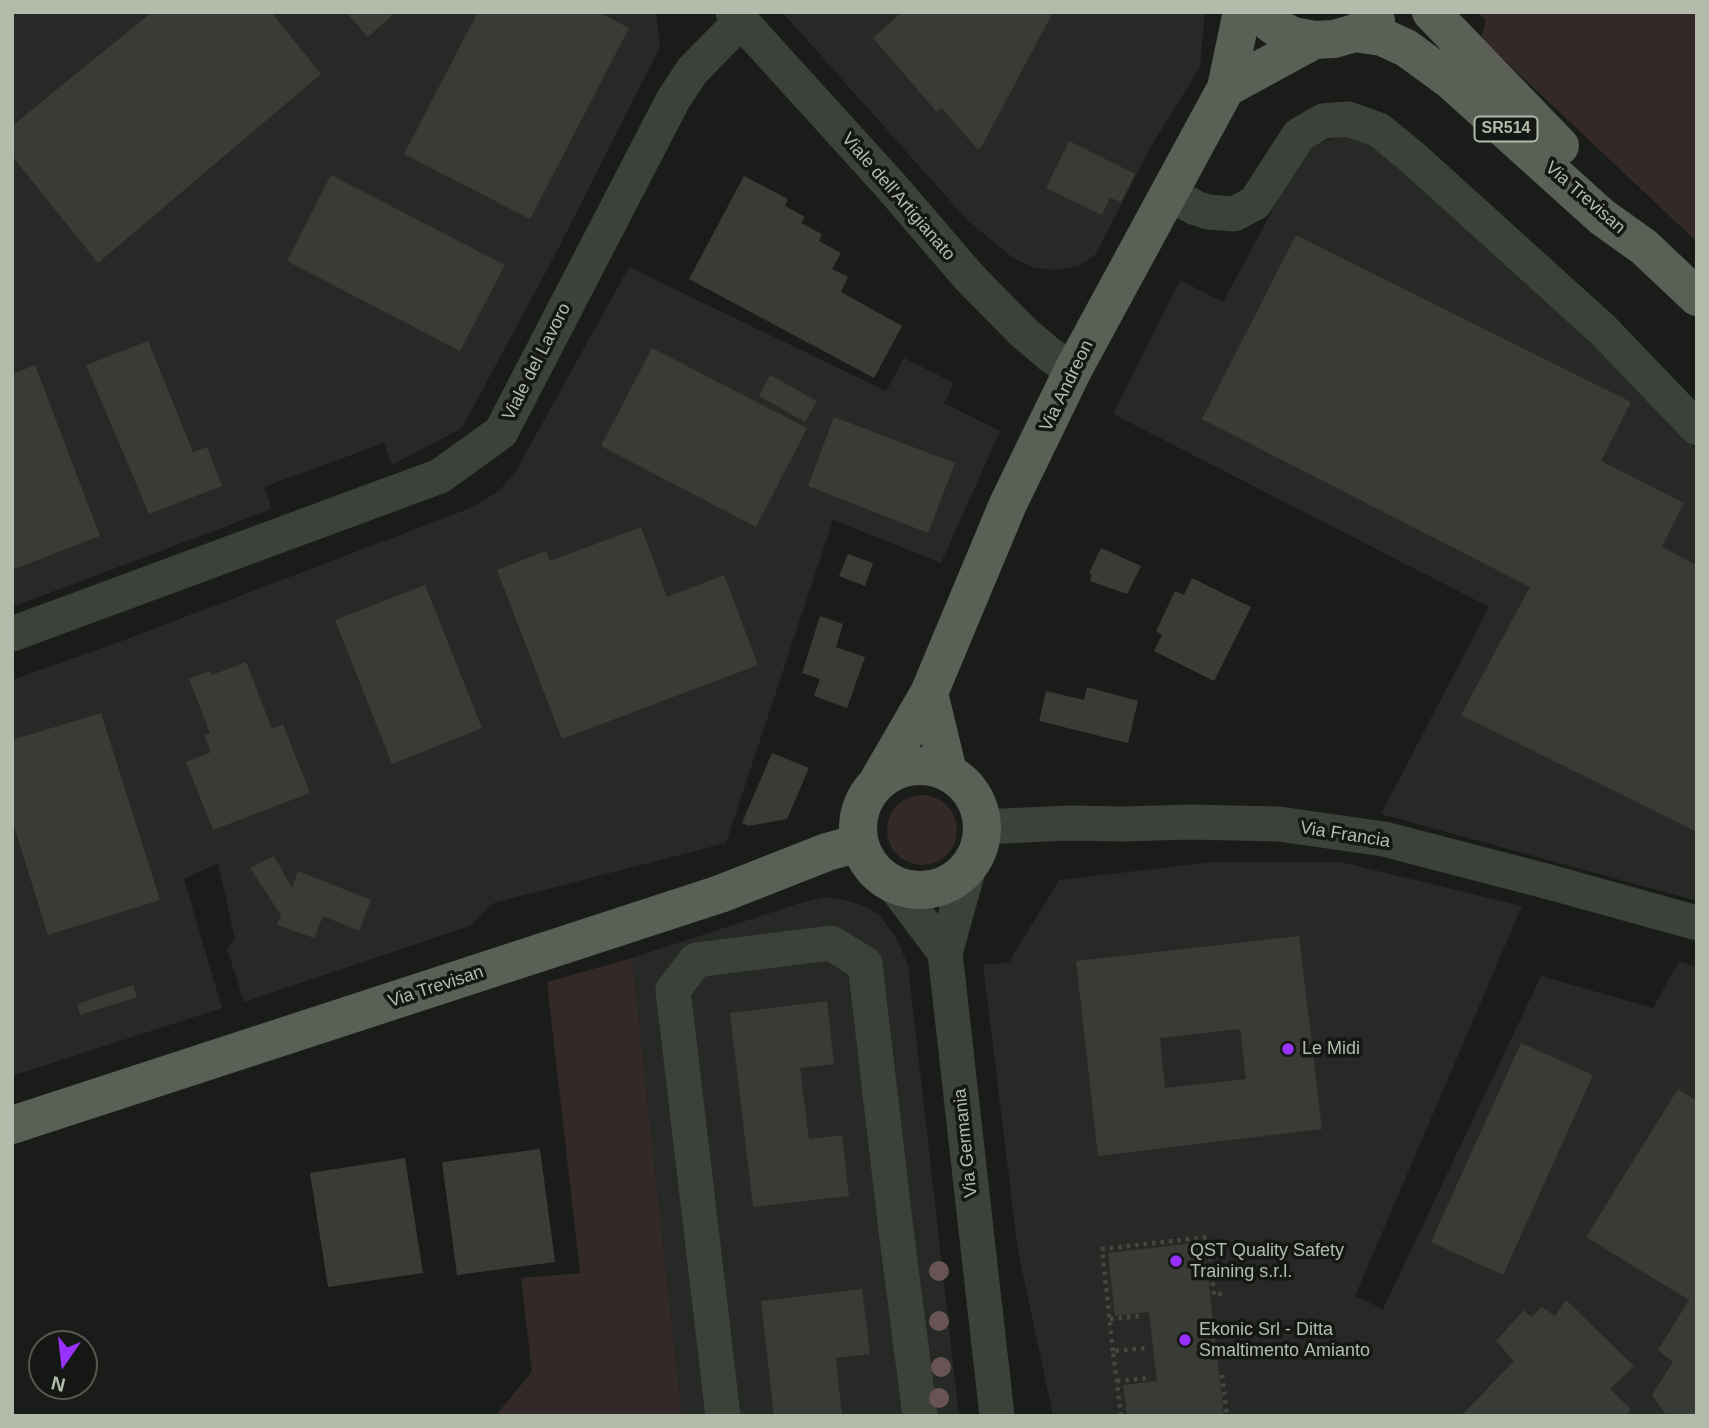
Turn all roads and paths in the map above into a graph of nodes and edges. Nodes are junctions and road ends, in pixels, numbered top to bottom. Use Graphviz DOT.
graph roads {
  1 [pos="1242,12"];
  2 [pos="1257,12"];
  3 [pos="1431,12"];
  4 [pos="737,17"];
  5 [pos="1370,23"];
  6 [pos="1314,40"];
  7 [pos="1226,88"];
  8 [pos="1168,193"];
  9 [pos="1644,247"];
  10 [pos="1697,297"];
  11 [pos="1073,370"];
  12 [pos="1697,428"];
  13 [pos="12,634"];
  14 [pos="929,694"];
  15 [pos="948,772"];
  16 [pos="878,781"];
  17 [pos="983,827"];
  18 [pos="859,843"];
  19 [pos="969,867"];
  20 [pos="895,886"];
  21 [pos="1697,923"];
  22 [pos="945,953"];
  23 [pos="12,1125"];
  24 [pos="1225,1293"];
  25 [pos="1142,1316"];
  26 [pos="1110,1319"];
  27 [pos="1146,1348"];
  28 [pos="1113,1351"];
  29 [pos="1222,1375"];
  30 [pos="1149,1378"];
  31 [pos="1117,1381"];
  32 [pos="723,1416"];
  33 [pos="920,1416"];
  34 [pos="997,1416"];
  35 [pos="1121,1416"];
  36 [pos="1227,1416"];
  1 -- 7 [label="main road, Via Andreon"];
  2 -- 6 [label="main road, SR514"];
  3 -- 9 [label="main road, Via Trevisan / SR514"];
  4 -- 11 [label="street, Viale dell'Artigianato"];
  4 -- 13 [label="street, Viale del Lavoro"];
  5 -- 6 [label="main road, SR514"];
  5 -- 9 [label="main road, Via Trevisan / SR514"];
  6 -- 7 [label="main road"];
  7 -- 8 [label="main road, Via Andreon"];
  8 -- 11 [label="main road, Via Andreon"];
  8 -- 12 [label="street"];
  9 -- 10 [label="main road, Via Trevisan / SR514"];
  11 -- 14 [label="main road, Via Andreon"];
  14 -- 15 [label="main road"];
  14 -- 16 [label="main road, Via Andreon"];
  15 -- 16 [label="main road"];
  15 -- 17 [label="main road"];
  16 -- 18 [label="main road"];
  17 -- 19 [label="main road"];
  17 -- 21 [label="street, Via Francia"];
  18 -- 20 [label="main road"];
  18 -- 23 [label="main road, Via Trevisan"];
  19 -- 20 [label="main road"];
  19 -- 22 [label="street"];
  20 -- 22 [label="street"];
  22 -- 34 [label="street, Via Germania"];
  24 -- 26 [label="path"];
  25 -- 26 [label="path"];
  26 -- 28 [label="path"];
  27 -- 28 [label="path"];
  28 -- 31 [label="path"];
  29 -- 36 [label="path"];
  30 -- 31 [label="path"];
  31 -- 35 [label="path"];
  32 -- 33 [label="street"];
}
